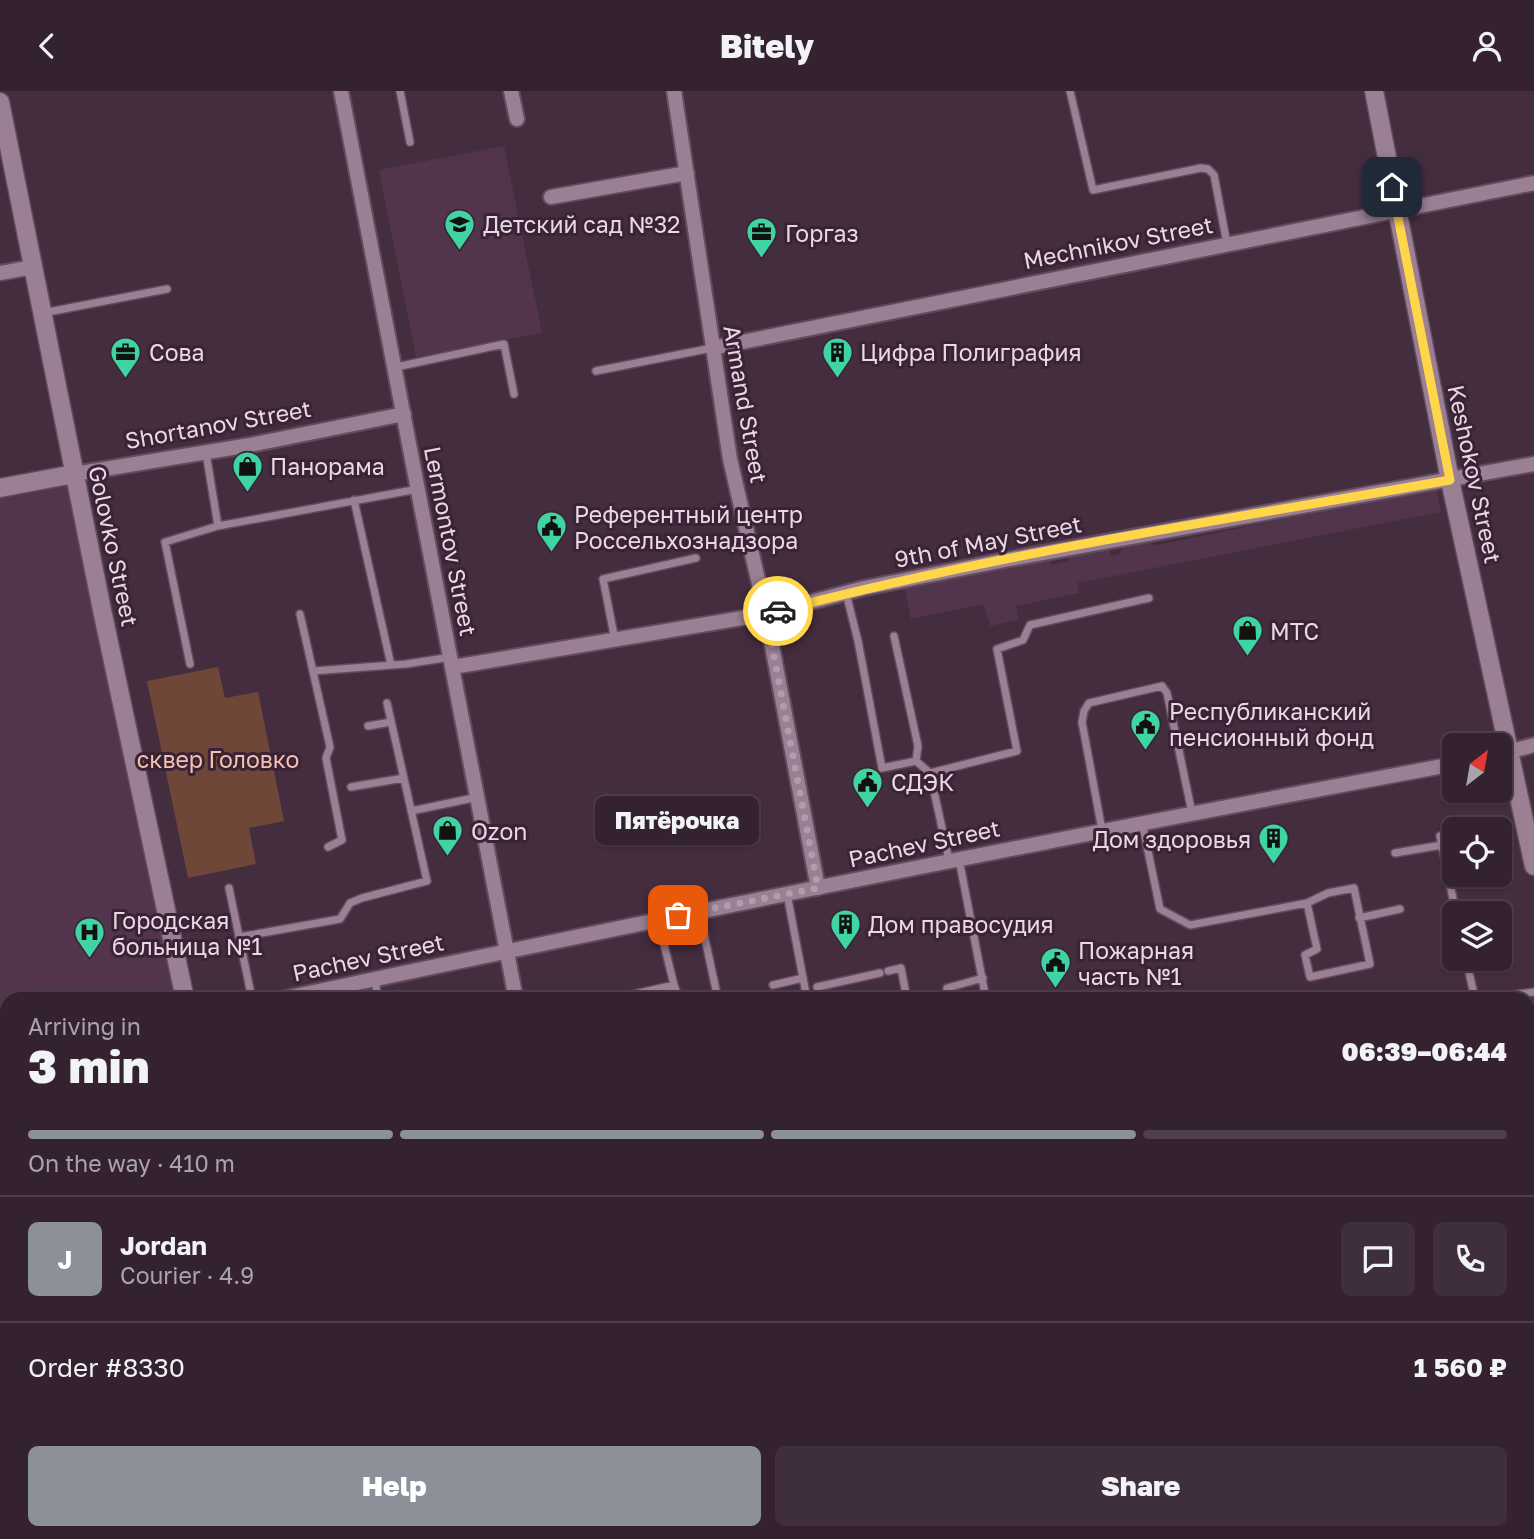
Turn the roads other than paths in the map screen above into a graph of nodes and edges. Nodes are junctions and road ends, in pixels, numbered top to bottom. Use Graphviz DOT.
graph roads {
  1 [pos="341,91"];
  2 [pos="400,91"];
  3 [pos="511,91"];
  4 [pos="674,91"];
  5 [pos="1070,91"];
  6 [pos="1374,91"];
  7 [pos="0,102"];
  8 [pos="517,119"];
  9 [pos="410,142"];
  10 [pos="687,173"];
  11 [pos="1534,183"];
  12 [pos="551,197"];
  13 [pos="1397,211"];
  14 [pos="1227,244"];
  15 [pos="33,267"];
  16 [pos="0,273"];
  17 [pos="167,289"];
  18 [pos="42,313"];
  19 [pos="712,348"];
  20 [pos="396,367"];
  21 [pos="596,371"];
  22 [pos="514,394"];
  23 [pos="404,414"];
  24 [pos="206,453"];
  25 [pos="1534,464"];
  26 [pos="74,474"];
  27 [pos="1450,480"];
  28 [pos="0,488"];
  29 [pos="418,489"];
  30 [pos="354,500"];
  31 [pos="218,526"];
  32 [pos="696,558"];
  33 [pos="846,593"];
  34 [pos="1149,598"];
  35 [pos="300,614"];
  36 [pos="766,614"];
  37 [pos="894,636"];
  38 [pos="615,640"];
  39 [pos="452,662"];
  40 [pos="190,664"];
  41 [pos="391,665"];
  42 [pos="313,671"];
  43 [pos="387,703"];
  44 [pos="391,722"];
  45 [pos="368,726"];
  46 [pos="1501,733"];
  47 [pos="1534,745"];
  48 [pos="1512,751"];
  49 [pos="916,761"];
  50 [pos="1442,766"];
  51 [pos="930,773"];
  52 [pos="404,778"];
  53 [pos="1512,780"];
  54 [pos="351,787"];
  55 [pos="478,797"];
  56 [pos="411,811"];
  57 [pos="1192,813"];
  58 [pos="1142,822"];
  59 [pos="1102,830"];
  60 [pos="1440,836"];
  61 [pos="1442,845"];
  62 [pos="328,847"];
  63 [pos="1395,853"];
  64 [pos="954,859"];
  65 [pos="1534,866"];
  66 [pos="229,888"];
  67 [pos="818,888"];
  68 [pos="787,894"];
  69 [pos="1307,903"];
  70 [pos="1400,909"];
  71 [pos="699,910"];
  72 [pos="1359,918"];
  73 [pos="657,919"];
  74 [pos="239,937"];
  75 [pos="507,951"];
  76 [pos="1469,971"];
  77 [pos="803,978"];
  78 [pos="983,978"];
  79 [pos="375,980"];
  80 [pos="674,985"];
  81 [pos="773,985"];
  82 [pos="817,987"];
  83 [pos="184,992"];
  84 [pos="251,992"];
  85 [pos="317,992"];
  86 [pos="378,992"];
  87 [pos="515,992"];
  88 [pos="644,992"];
  89 [pos="676,992"];
  90 [pos="717,992"];
  91 [pos="806,992"];
  92 [pos="906,992"];
  93 [pos="947,992"];
  94 [pos="985,992"];
  95 [pos="1473,992"];
  1 -- 20 [label="street, Lermontov Street"];
  2 -- 9 [label="lane"];
  3 -- 8 [label="street"];
  4 -- 10 [label="street, Armand Street"];
  5 -- 14 [label="lane"];
  6 -- 13 [label="street, Keshokov Street"];
  7 -- 15 [label="street, Golovko Street"];
  10 -- 12 [label="street"];
  10 -- 19 [label="street, Armand Street"];
  11 -- 13 [label="street, Mechnikov Street"];
  13 -- 14 [label="street, Mechnikov Street"];
  13 -- 27 [label="street, Keshokov Street"];
  14 -- 19 [label="street, Mechnikov Street"];
  15 -- 16 [label="street"];
  15 -- 18 [label="street, Golovko Street"];
  17 -- 18 [label="lane"];
  18 -- 26 [label="street, Golovko Street"];
  19 -- 21 [label="lane"];
  19 -- 36 [label="street, Armand Street"];
  20 -- 22 [label="lane"];
  20 -- 23 [label="street, Lermontov Street"];
  23 -- 24 [label="street, Shortanov Street"];
  23 -- 29 [label="street, Lermontov Street"];
  24 -- 26 [label="street, Shortanov Street"];
  24 -- 31 [label="lane"];
  25 -- 27 [label="street, 9th of May Street"];
  26 -- 28 [label="street, Shortanov Street"];
  26 -- 83 [label="street, Golovko Street"];
  27 -- 33 [label="street, 9th of May Street"];
  27 -- 46 [label="street, Keshokov Street"];
  29 -- 30 [label="lane"];
  29 -- 39 [label="street, Lermontov Street"];
  30 -- 31 [label="lane"];
  30 -- 41 [label="lane"];
  31 -- 40 [label="lane"];
  32 -- 38 [label="lane"];
  33 -- 36 [label="street, 9th of May Street"];
  33 -- 49 [label="lane"];
  34 -- 51 [label="lane"];
  35 -- 42 [label="lane"];
  36 -- 38 [label="street, 9th of May Street"];
  36 -- 67 [label="street, Armand Street"];
  37 -- 49 [label="lane"];
  38 -- 39 [label="street, 9th of May Street"];
  39 -- 41 [label="lane"];
  39 -- 55 [label="street, Lermontov Street"];
  41 -- 42 [label="lane"];
  42 -- 62 [label="lane"];
  43 -- 44 [label="lane"];
  44 -- 45 [label="lane"];
  44 -- 52 [label="lane"];
  47 -- 48 [label="street"];
  49 -- 51 [label="lane"];
  50 -- 57 [label="street, Pachev Street"];
  51 -- 64 [label="lane"];
  52 -- 54 [label="lane"];
  52 -- 56 [label="lane"];
  53 -- 65 [label="street, Keshokov Street"];
  55 -- 56 [label="lane"];
  55 -- 75 [label="street, Lermontov Street"];
  56 -- 74 [label="lane"];
  57 -- 58 [label="street, Pachev Street"];
  57 -- 59 [label="lane"];
  58 -- 59 [label="street, Pachev Street"];
  58 -- 69 [label="lane"];
  59 -- 64 [label="street, Pachev Street"];
  60 -- 61 [label="lane"];
  61 -- 63 [label="lane"];
  64 -- 67 [label="street, Pachev Street"];
  64 -- 78 [label="lane"];
  66 -- 74 [label="lane"];
  67 -- 68 [label="street, Pachev Street"];
  68 -- 71 [label="street, Pachev Street"];
  68 -- 77 [label="lane"];
  69 -- 72 [label="lane"];
  69 -- 72 [label="lane"];
  70 -- 72 [label="lane"];
  71 -- 73 [label="street, Pachev Street"];
  71 -- 90 [label="lane"];
  73 -- 75 [label="street, Pachev Street"];
  73 -- 80 [label="lane"];
  74 -- 84 [label="lane"];
  75 -- 79 [label="street, Pachev Street"];
  75 -- 87 [label="street, Lermontov Street"];
  76 -- 95 [label="lane"];
  77 -- 81 [label="lane"];
  77 -- 91 [label="lane"];
  78 -- 93 [label="lane"];
  78 -- 94 [label="lane"];
  79 -- 85 [label="street, Pachev Street"];
  79 -- 86 [label="lane"];
  80 -- 88 [label="lane"];
  80 -- 89 [label="lane"];
  82 -- 92 [label="lane"];
}
